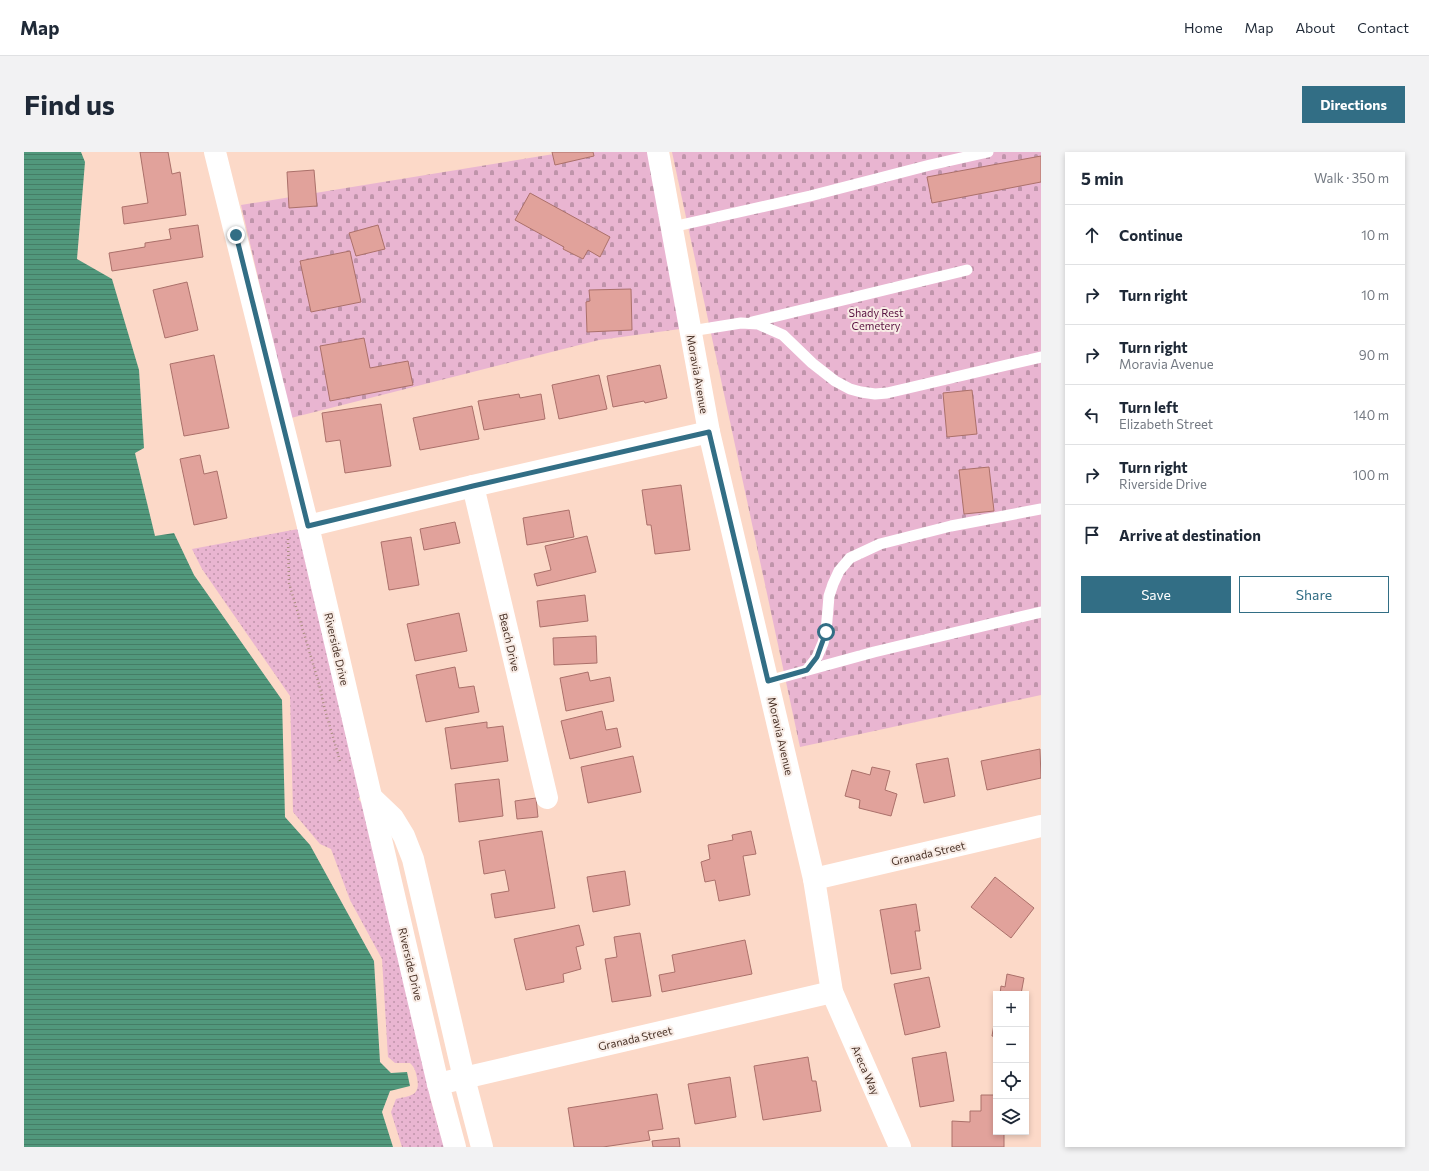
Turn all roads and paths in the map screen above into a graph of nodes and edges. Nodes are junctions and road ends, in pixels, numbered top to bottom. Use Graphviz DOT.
graph roads {
  1 [pos="215,152"];
  2 [pos="658,152"];
  3 [pos="988,152"];
  4 [pos="672,227"];
  5 [pos="967,270"];
  6 [pos="748,323"];
  7 [pos="691,331"];
  8 [pos="1041,357"];
  9 [pos="709,432"];
  10 [pos="473,486"];
  11 [pos="1041,509"];
  12 [pos="308,526"];
  13 [pos="1041,612"];
  14 [pos="807,670"];
  15 [pos="768,681"];
  16 [pos="372,798"];
  17 [pos="547,798"];
  18 [pos="1041,826"];
  19 [pos="814,879"];
  20 [pos="832,992"];
  21 [pos="464,1078"];
  22 [pos="438,1084"];
  23 [pos="455,1147"];
  24 [pos="482,1147"];
  25 [pos="900,1147"];
  1 -- 12 [label="street, Riverside Drive"];
  2 -- 4 [label="street, Moravia Avenue"];
  3 -- 4 [label="lane"];
  4 -- 7 [label="street, Moravia Avenue"];
  5 -- 6 [label="lane"];
  6 -- 7 [label="lane"];
  6 -- 8 [label="lane"];
  7 -- 9 [label="street, Moravia Avenue"];
  9 -- 10 [label="street"];
  9 -- 15 [label="street, Moravia Avenue"];
  10 -- 12 [label="street"];
  10 -- 17 [label="street, Beach Drive"];
  11 -- 14 [label="lane"];
  12 -- 16 [label="street, Riverside Drive"];
  13 -- 14 [label="lane"];
  14 -- 15 [label="lane"];
  15 -- 19 [label="street, Moravia Avenue"];
  16 -- 21 [label="street"];
  16 -- 22 [label="street, Riverside Drive"];
  18 -- 19 [label="street, Granada Street"];
  19 -- 20 [label="street, Moravia Avenue"];
  20 -- 21 [label="street, Granada Street"];
  20 -- 25 [label="street, Areca Way"];
  21 -- 22 [label="street, Granada Street"];
  21 -- 24 [label="street"];
  22 -- 23 [label="street, Riverside Drive"];
}
